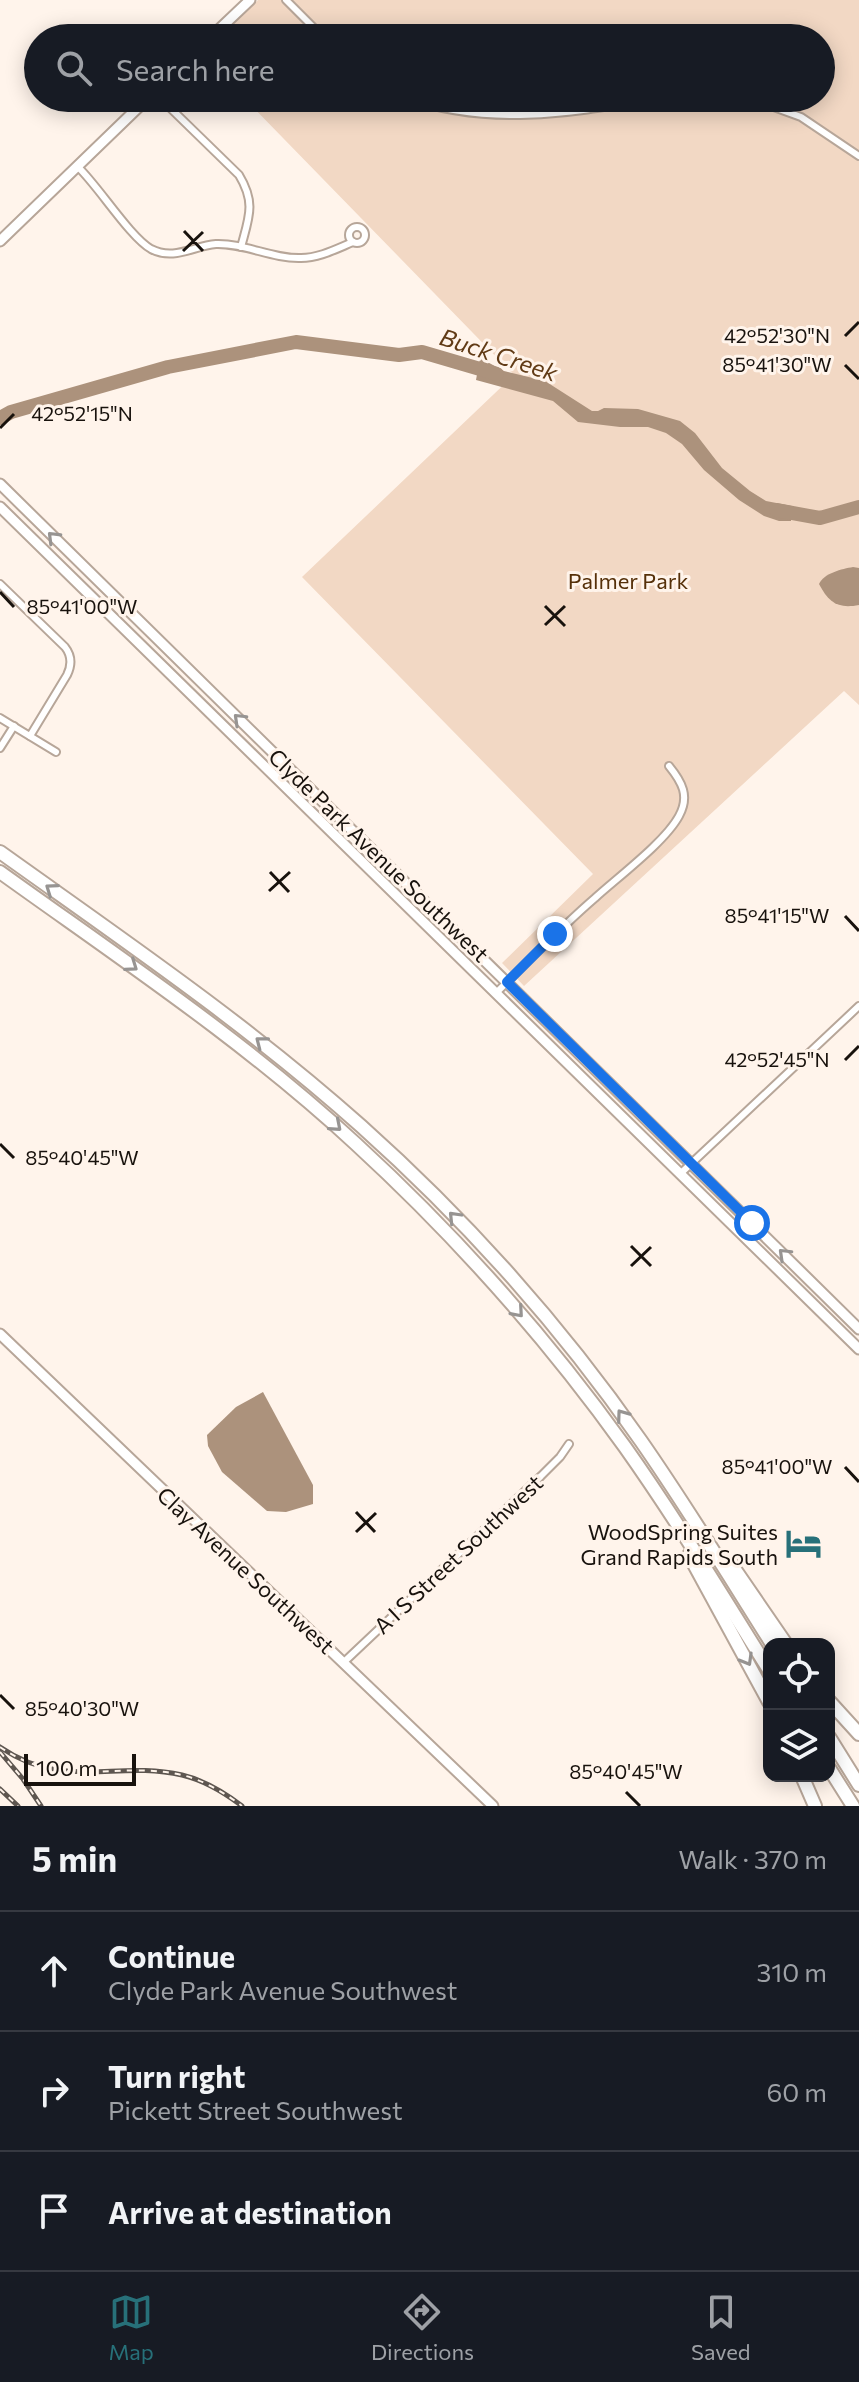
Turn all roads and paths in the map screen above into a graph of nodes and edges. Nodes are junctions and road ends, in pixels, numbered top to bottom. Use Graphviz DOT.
graph roads {
  1 [pos="250,0"];
  2 [pos="286,0"];
  3 [pos="225,24"];
  4 [pos="310,24"];
  5 [pos="134,112"];
  6 [pos="174,112"];
  7 [pos="458,112"];
  8 [pos="572,112"];
  9 [pos="787,112"];
  10 [pos="859,156"];
  11 [pos="78,167"];
  12 [pos="0,241"];
  13 [pos="353,242"];
  14 [pos="241,247"];
  15 [pos="0,484"];
  16 [pos="0,507"];
  17 [pos="0,584"];
  18 [pos="157,639"];
  19 [pos="146,649"];
  20 [pos="0,718"];
  21 [pos="14,726"];
  22 [pos="30,736"];
  23 [pos="0,748"];
  24 [pos="56,752"];
  25 [pos="669,766"];
  26 [pos="303,782"];
  27 [pos="293,793"];
  28 [pos="0,852"];
  29 [pos="0,872"];
  30 [pos="453,928"];
  31 [pos="442,939"];
  32 [pos="507,982"];
  33 [pos="496,993"];
  34 [pos="859,1006"];
  35 [pos="692,1163"];
  36 [pos="680,1174"];
  37 [pos="784,1277"];
  38 [pos="819,1289"];
  39 [pos="859,1329"];
  40 [pos="0,1334"];
  41 [pos="859,1349"];
  42 [pos="640,1439"];
  43 [pos="569,1444"];
  44 [pos="657,1492"];
  45 [pos="768,1638"];
  46 [pos="782,1638"];
  47 [pos="763,1660"];
  48 [pos="344,1662"];
  49 [pos="763,1691"];
  50 [pos="835,1708"];
  51 [pos="859,1734"];
  52 [pos="835,1747"];
  53 [pos="835,1778"];
  54 [pos="805,1782"];
  55 [pos="859,1785"];
  56 [pos="493,1806"];
  57 [pos="815,1806"];
  58 [pos="853,1806"];
  1 -- 3 [label="main road"];
  2 -- 4 [label="street"];
  5 -- 11 [label="main road"];
  6 -- 14 [label="street"];
  7 -- 8 [label="street"];
  9 -- 10 [label="street"];
  11 -- 12 [label="main road"];
  11 -- 14 [label="street"];
  13 -- 14 [label="street"];
  18 -- 15 [label="main road, Clyde Park Avenue Southwest, one-way"];
  16 -- 19 [label="main road, Clyde Park Avenue Southwest"];
  17 -- 22 [label="street"];
  18 -- 19 [label="main road"];
  26 -- 18 [label="main road, Clyde Park Avenue Southwest, one-way"];
  19 -- 27 [label="main road, Clyde Park Avenue Southwest"];
  20 -- 21 [label="street"];
  21 -- 22 [label="street"];
  21 -- 23 [label="street"];
  22 -- 24 [label="street"];
  25 -- 32 [label="street"];
  26 -- 27 [label="main road"];
  26 -- 30 [label="main road, Clyde Park Avenue Southwest"];
  27 -- 31 [label="main road, Clyde Park Avenue Southwest"];
  42 -- 28 [label="highway, one-way"];
  29 -- 44 [label="highway, one-way"];
  30 -- 31 [label="main road"];
  30 -- 32 [label="main road, Clyde Park Avenue Southwest"];
  31 -- 33 [label="main road, Clyde Park Avenue Southwest"];
  32 -- 33 [label="street"];
  32 -- 35 [label="main road, Clyde Park Avenue Southwest"];
  33 -- 36 [label="main road, Clyde Park Avenue Southwest"];
  34 -- 35 [label="street"];
  35 -- 36 [label="street"];
  38 -- 35 [label="main road, Clyde Park Avenue Southwest, one-way"];
  36 -- 37 [label="main road, Clyde Park Avenue Southwest"];
  37 -- 38 [label="main road"];
  37 -- 41 [label="main road, Clyde Park Avenue Southwest"];
  38 -- 39 [label="main road, Clyde Park Avenue Southwest"];
  40 -- 48 [label="main road, Clay Avenue Southwest"];
  42 -- 45 [label="highway"];
  42 -- 46 [label="highway"];
  43 -- 48 [label="street, A I S Street Southwest"];
  44 -- 47 [label="highway"];
  44 -- 49 [label="highway, one-way"];
  48 -- 56 [label="main road, Clay Avenue Southwest"];
  50 -- 51 [label="highway"];
  52 -- 55 [label="highway"];
  53 -- 58 [label="highway"];
  54 -- 57 [label="highway"];
}
